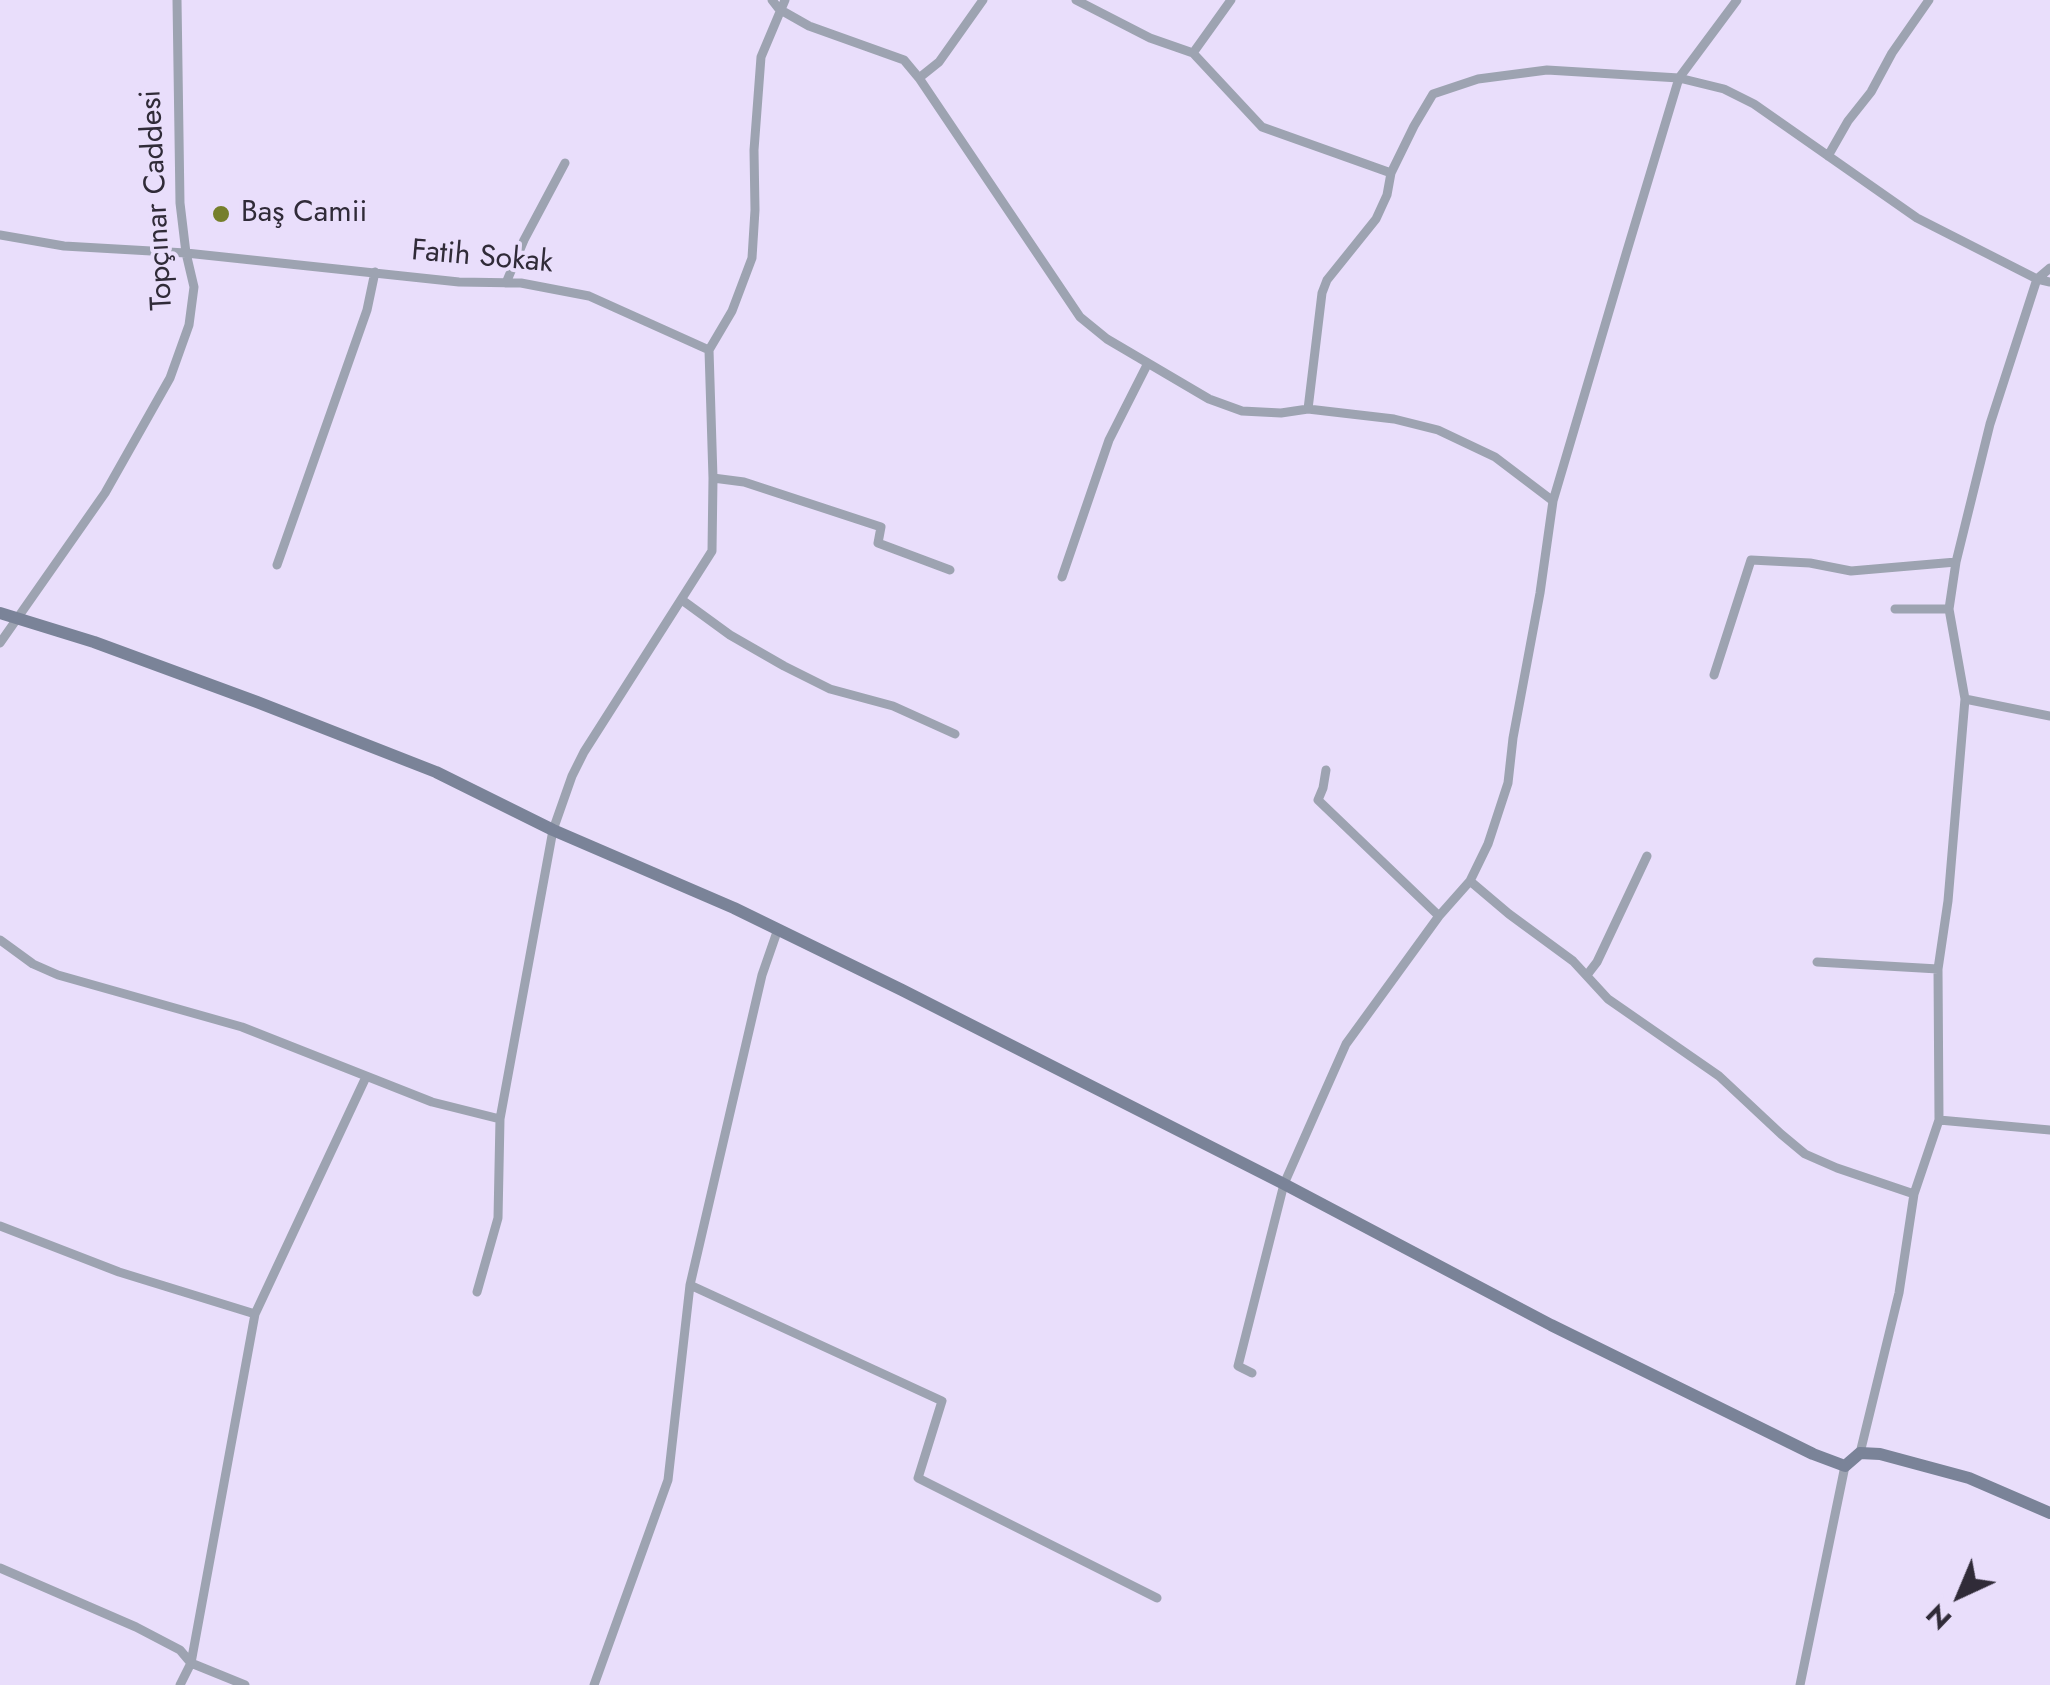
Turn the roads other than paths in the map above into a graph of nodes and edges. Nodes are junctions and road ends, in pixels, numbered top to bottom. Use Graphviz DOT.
graph roads {
  1 [pos="177,0"];
  2 [pos="983,0"];
  3 [pos="1076,0"];
  4 [pos="1231,0"];
  5 [pos="1736,0"];
  6 [pos="1930,0"];
  7 [pos="779,3"];
  8 [pos="1192,53"];
  9 [pos="919,78"];
  10 [pos="1678,78"];
  11 [pos="1828,156"];
  12 [pos="565,163"];
  13 [pos="1391,173"];
  14 [pos="0,235"];
  15 [pos="186,253"];
  16 [pos="2050,268"];
  17 [pos="375,272"];
  18 [pos="2037,280"];
  19 [pos="2050,282"];
  20 [pos="506,283"];
  21 [pos="709,350"];
  22 [pos="1148,363"];
  23 [pos="1308,408"];
  24 [pos="713,478"];
  25 [pos="1553,501"];
  26 [pos="1956,562"];
  27 [pos="278,564"];
  28 [pos="950,570"];
  29 [pos="1062,576"];
  30 [pos="682,600"];
  31 [pos="1895,608"];
  32 [pos="1949,609"];
  33 [pos="0,613"];
  34 [pos="18,618"];
  35 [pos="0,643"];
  36 [pos="1714,675"];
  37 [pos="1965,698"];
  38 [pos="2050,716"];
  39 [pos="954,734"];
  40 [pos="1326,770"];
  41 [pos="553,830"];
  42 [pos="1646,856"];
  43 [pos="1470,881"];
  44 [pos="1439,916"];
  45 [pos="778,929"];
  46 [pos="0,940"];
  47 [pos="1816,962"];
  48 [pos="1938,969"];
  49 [pos="1587,975"];
  50 [pos="366,1076"];
  51 [pos="500,1118"];
  52 [pos="1939,1120"];
  53 [pos="2050,1130"];
  54 [pos="1284,1184"];
  55 [pos="1914,1194"];
  56 [pos="0,1226"];
  57 [pos="690,1285"];
  58 [pos="477,1292"];
  59 [pos="255,1314"];
  60 [pos="1252,1372"];
  61 [pos="1860,1454"];
  62 [pos="1846,1466"];
  63 [pos="2050,1513"];
  64 [pos="0,1568"];
  65 [pos="1157,1598"];
  66 [pos="191,1662"];
  67 [pos="180,1685"];
  68 [pos="246,1685"];
  69 [pos="594,1685"];
  70 [pos="1800,1685"];
  1 -- 15 [label="street, Topçınar Caddesi"];
  2 -- 9 [label="street"];
  3 -- 8 [label="street"];
  4 -- 8 [label="street"];
  5 -- 10 [label="street"];
  6 -- 11 [label="street"];
  7 -- 9 [label="street"];
  7 -- 21 [label="street"];
  8 -- 13 [label="street"];
  9 -- 22 [label="street"];
  10 -- 11 [label="street"];
  10 -- 13 [label="street"];
  10 -- 25 [label="street"];
  11 -- 18 [label="street"];
  12 -- 20 [label="street"];
  13 -- 23 [label="street"];
  14 -- 15 [label="street, Fatih Sokak"];
  15 -- 17 [label="street, Fatih Sokak"];
  15 -- 34 [label="street, Topçınar Caddesi"];
  16 -- 18 [label="street"];
  17 -- 20 [label="street, Fatih Sokak"];
  17 -- 27 [label="street"];
  18 -- 19 [label="street"];
  18 -- 26 [label="street"];
  20 -- 21 [label="street, Fatih Sokak"];
  21 -- 24 [label="street"];
  22 -- 23 [label="street"];
  22 -- 29 [label="street"];
  23 -- 25 [label="street"];
  24 -- 28 [label="street"];
  24 -- 30 [label="street"];
  25 -- 43 [label="street"];
  26 -- 32 [label="street"];
  26 -- 36 [label="street"];
  30 -- 39 [label="street"];
  30 -- 41 [label="street"];
  31 -- 32 [label="street"];
  32 -- 37 [label="street"];
  33 -- 34 [label="street"];
  34 -- 35 [label="street, Topçınar Caddesi"];
  34 -- 41 [label="street"];
  37 -- 38 [label="street"];
  37 -- 48 [label="street"];
  40 -- 44 [label="street"];
  41 -- 45 [label="street"];
  41 -- 51 [label="street"];
  42 -- 49 [label="street"];
  43 -- 44 [label="street"];
  43 -- 49 [label="street"];
  44 -- 54 [label="street"];
  45 -- 54 [label="street"];
  45 -- 57 [label="street"];
  46 -- 50 [label="street"];
  47 -- 48 [label="street"];
  48 -- 52 [label="street"];
  49 -- 55 [label="street"];
  50 -- 51 [label="street"];
  50 -- 59 [label="street"];
  51 -- 58 [label="street"];
  52 -- 53 [label="street"];
  52 -- 55 [label="street"];
  54 -- 60 [label="street"];
  54 -- 62 [label="street"];
  55 -- 61 [label="street"];
  56 -- 59 [label="street"];
  57 -- 65 [label="street"];
  57 -- 69 [label="street"];
  59 -- 66 [label="street"];
  61 -- 62 [label="street"];
  61 -- 63 [label="street"];
  62 -- 70 [label="street"];
  64 -- 66 [label="street"];
  66 -- 67 [label="street"];
  66 -- 68 [label="street"];
}
